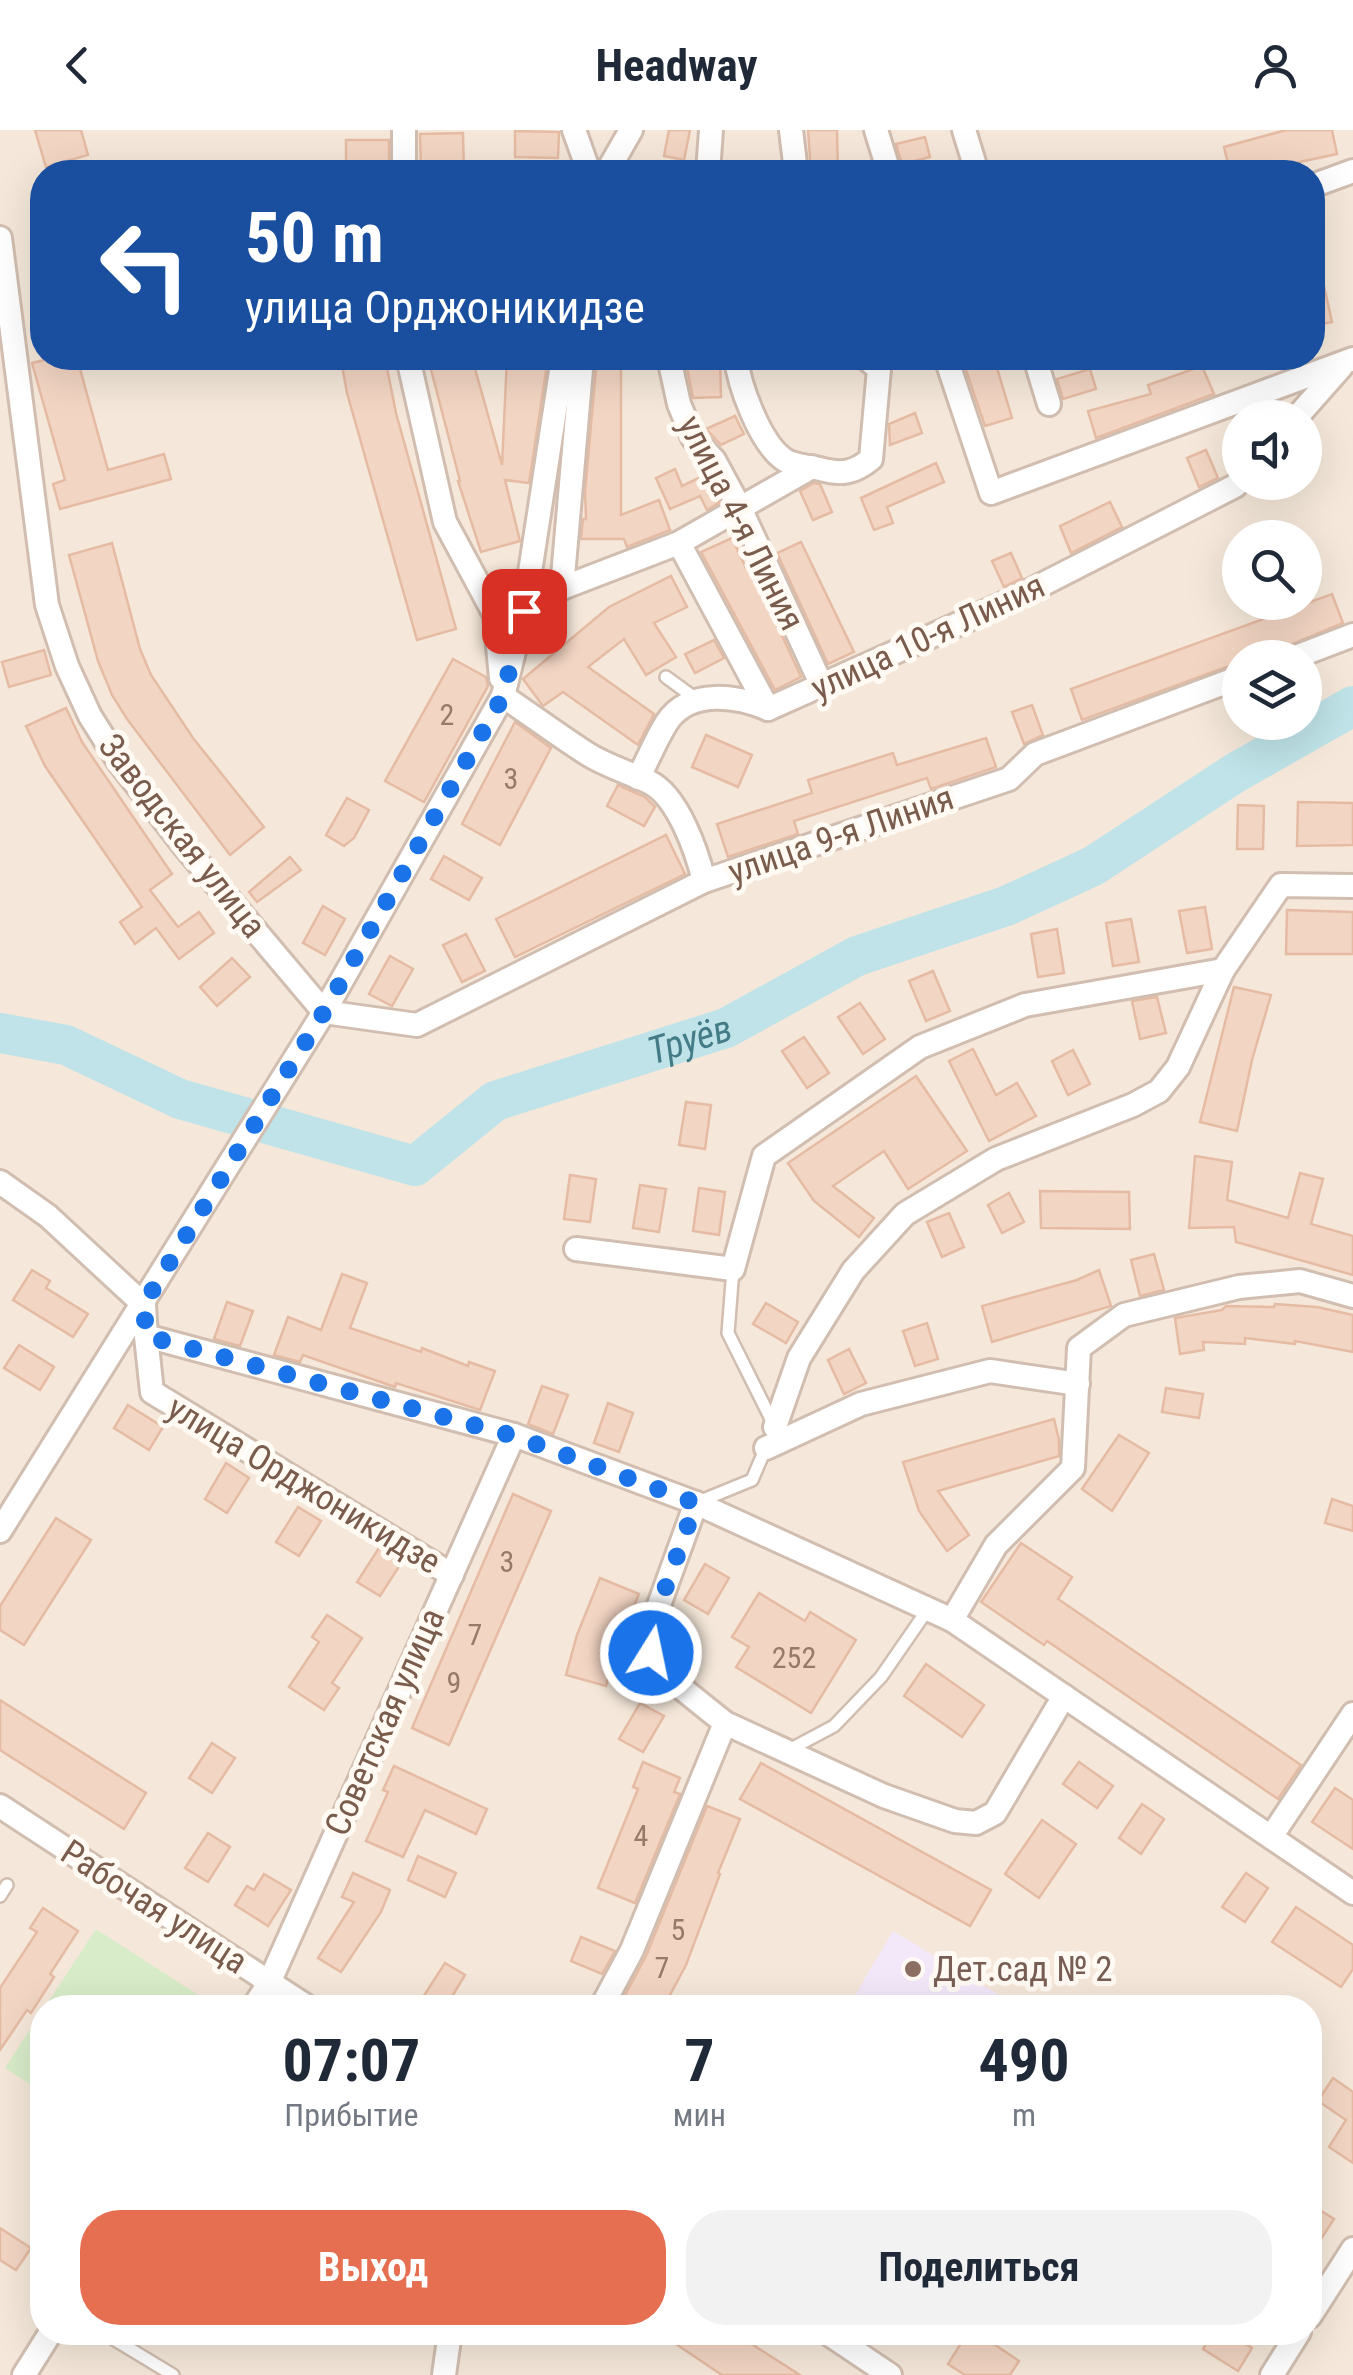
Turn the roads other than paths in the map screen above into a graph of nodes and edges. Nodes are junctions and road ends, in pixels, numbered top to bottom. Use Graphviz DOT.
graph roads {
  1 [pos="404,130"];
  2 [pos="574,130"];
  3 [pos="631,130"];
  4 [pos="711,130"];
  5 [pos="790,130"];
  6 [pos="876,130"];
  7 [pos="964,130"];
  8 [pos="404,160"];
  9 [pos="584,160"];
  10 [pos="614,160"];
  11 [pos="710,160"];
  12 [pos="794,160"];
  13 [pos="885,160"];
  14 [pos="973,160"];
  15 [pos="1353,172"];
  16 [pos="1325,182"];
  17 [pos="0,238"];
  18 [pos="1348,362"];
  19 [pos="411,370"];
  20 [pos="561,370"];
  21 [pos="581,370"];
  22 [pos="671,370"];
  23 [pos="738,370"];
  24 [pos="879,370"];
  25 [pos="950,370"];
  26 [pos="1039,370"];
  27 [pos="1313,400"];
  28 [pos="1049,404"];
  29 [pos="812,467"];
  30 [pos="1222,490"];
  31 [pos="741,510"];
  32 [pos="679,543"];
  33 [pos="562,588"];
  34 [pos="524,611"];
  35 [pos="1353,635"];
  36 [pos="1322,647"];
  37 [pos="666,678"];
  38 [pos="1222,685"];
  39 [pos="822,686"];
  40 [pos="503,696"];
  41 [pos="701,702"];
  42 [pos="768,710"];
  43 [pos="638,778"];
  44 [pos="704,882"];
  45 [pos="1353,886"];
  46 [pos="1222,970"];
  47 [pos="324,1012"];
  48 [pos="0,1182"];
  49 [pos="576,1249"];
  50 [pos="733,1269"];
  51 [pos="1353,1296"];
  52 [pos="144,1304"];
  53 [pos="146,1336"];
  54 [pos="1078,1384"];
  55 [pos="514,1436"];
  56 [pos="771,1438"];
  57 [pos="696,1503"];
  58 [pos="0,1532"];
  59 [pos="452,1575"];
  60 [pos="928,1609"];
  61 [pos="952,1620"];
  62 [pos="1064,1696"];
  63 [pos="1353,1714"];
  64 [pos="725,1723"];
  65 [pos="786,1751"];
  66 [pos="0,1806"];
  67 [pos="1270,1837"];
  68 [pos="1353,1893"];
  69 [pos="268,1982"];
  70 [pos="260,1995"];
  71 [pos="288,1995"];
  72 [pos="608,1995"];
  73 [pos="1353,2249"];
  74 [pos="1322,2297"];
  75 [pos="43,2345"];
  76 [pos="123,2345"];
  77 [pos="448,2345"];
  78 [pos="845,2345"];
  79 [pos="1291,2345"];
  80 [pos="24,2375"];
  81 [pos="173,2375"];
  82 [pos="444,2375"];
  83 [pos="890,2375"];
  84 [pos="1272,2375"];
  1 -- 8 [label="street"];
  2 -- 9 [label="street"];
  3 -- 10 [label="street"];
  4 -- 11 [label="street"];
  5 -- 12 [label="street"];
  6 -- 13 [label="street"];
  7 -- 14 [label="street"];
  15 -- 16 [label="street"];
  17 -- 47 [label="street, Заводская улица"];
  18 -- 25 [label="street"];
  18 -- 27 [label="street"];
  19 -- 40 [label="street"];
  20 -- 34 [label="street"];
  21 -- 33 [label="street"];
  22 -- 31 [label="street, улица 4-я Линия"];
  23 -- 29 [label="street"];
  24 -- 29 [label="street"];
  26 -- 28 [label="street"];
  29 -- 31 [label="street"];
  30 -- 39 [label="street, улица 10-я Линия"];
  31 -- 32 [label="street"];
  31 -- 39 [label="street, улица 4-я Линия"];
  32 -- 33 [label="street"];
  32 -- 42 [label="street, улица 4-я Линия"];
  33 -- 34 [label="street"];
  34 -- 40 [label="street"];
  35 -- 36 [label="street"];
  37 -- 41 [label="lane"];
  38 -- 44 [label="street, улица 9-я Линия"];
  39 -- 42 [label="street, улица 10-я Линия"];
  40 -- 43 [label="street, улица 9-я Линия"];
  40 -- 47 [label="street"];
  41 -- 42 [label="street, улица 10-я Линия"];
  41 -- 43 [label="street"];
  43 -- 44 [label="street, улица 9-я Линия"];
  44 -- 47 [label="street"];
  45 -- 46 [label="street"];
  46 -- 50 [label="street"];
  46 -- 56 [label="street"];
  47 -- 52 [label="street"];
  48 -- 52 [label="street"];
  49 -- 50 [label="street"];
  50 -- 56 [label="lane"];
  51 -- 54 [label="street"];
  52 -- 53 [label="street, улица Орджоникидзе"];
  52 -- 58 [label="street"];
  53 -- 55 [label="street, улица Орджоникидзе"];
  53 -- 59 [label="street, улица Орджоникидзе"];
  54 -- 56 [label="street"];
  54 -- 61 [label="street"];
  55 -- 57 [label="street, улица Орджоникидзе"];
  55 -- 59 [label="street, Советская улица"];
  56 -- 57 [label="lane"];
  57 -- 60 [label="street, улица Орджоникидзе"];
  57 -- 64 [label="street"];
  59 -- 69 [label="street, Советская улица"];
  60 -- 61 [label="street, улица Орджоникидзе"];
  60 -- 65 [label="lane"];
  61 -- 62 [label="street, улица Орджоникидзе"];
  62 -- 65 [label="street"];
  62 -- 67 [label="street, улица Орджоникидзе"];
  63 -- 67 [label="street"];
  64 -- 65 [label="street"];
  64 -- 72 [label="street"];
  66 -- 69 [label="street, Рабочая улица"];
  67 -- 68 [label="street, улица Орджоникидзе"];
  69 -- 70 [label="street, Советская улица"];
  69 -- 71 [label="street, Рабочая улица"];
  73 -- 74 [label="street"];
  75 -- 80 [label="street"];
  76 -- 81 [label="lane"];
  77 -- 82 [label="street"];
  78 -- 83 [label="street"];
  79 -- 84 [label="street"];
}
